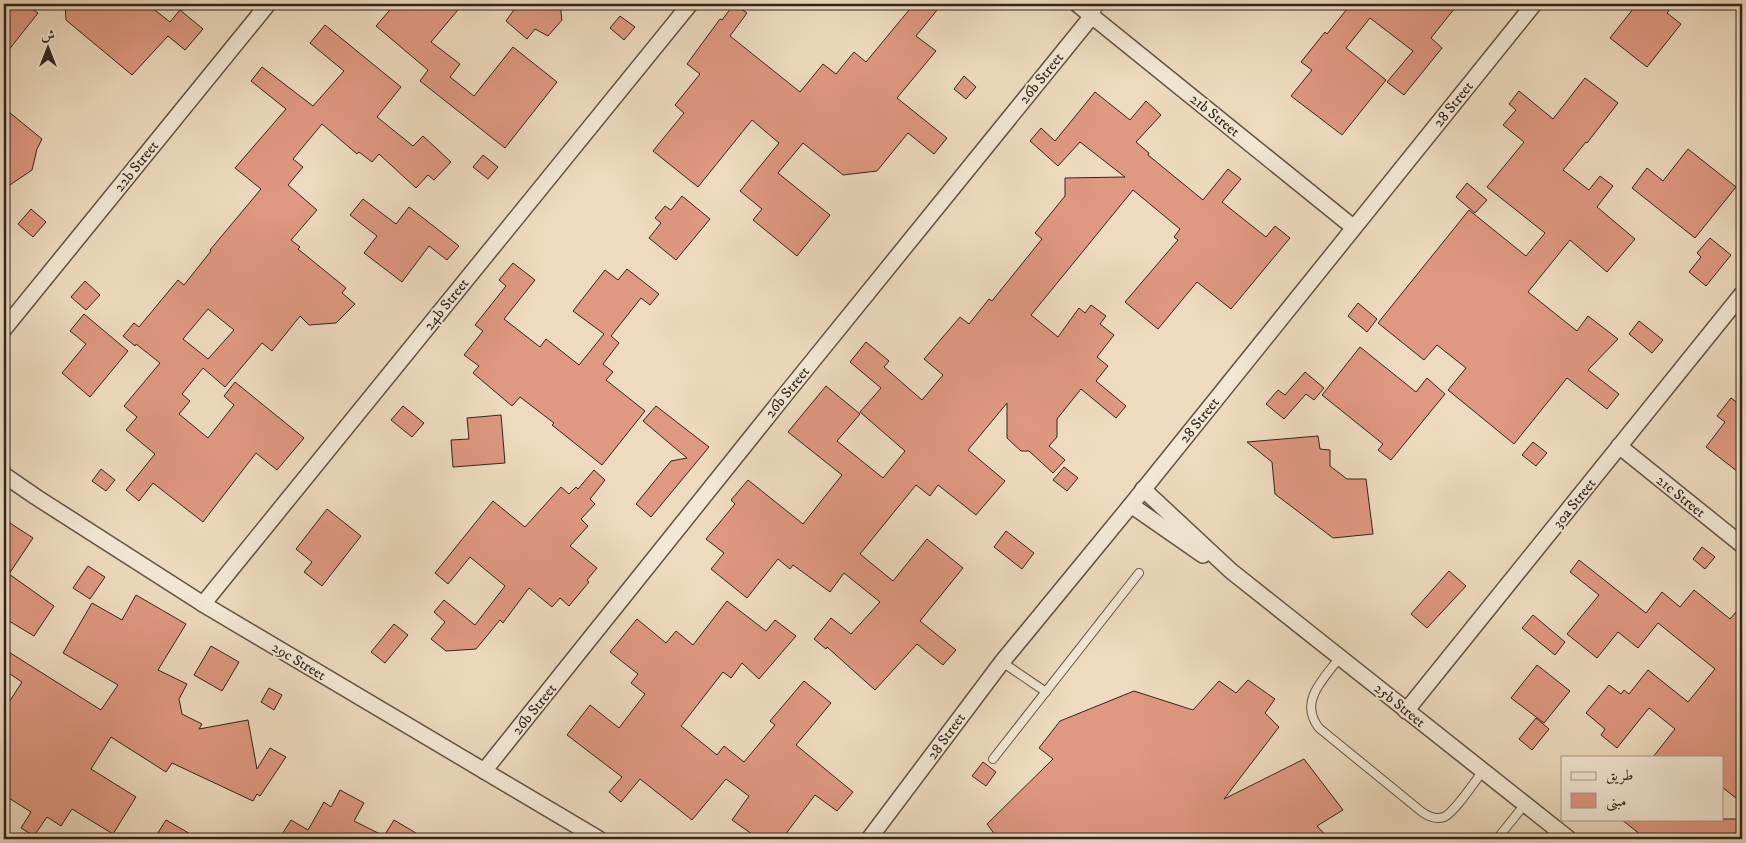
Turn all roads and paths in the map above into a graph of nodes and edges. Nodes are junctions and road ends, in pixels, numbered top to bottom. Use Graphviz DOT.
graph roads {
  1 [pos="268,4"];
  2 [pos="690,4"];
  3 [pos="1077,4"];
  4 [pos="1534,4"];
  5 [pos="1096,10"];
  6 [pos="1353,227"];
  7 [pos="1742,294"];
  8 [pos="4,329"];
  9 [pos="1620,446"];
  10 [pos="4,475"];
  11 [pos="1143,489"];
  12 [pos="1131,505"];
  13 [pos="1742,545"];
  14 [pos="1231,571"];
  15 [pos="1139,573"];
  16 [pos="203,604"];
  17 [pos="1340,657"];
  18 [pos="1002,662"];
  19 [pos="1046,692"];
  20 [pos="1406,710"];
  21 [pos="994,759"];
  22 [pos="484,771"];
  23 [pos="1483,771"];
  24 [pos="1525,804"];
  25 [pos="1555,834"];
  26 [pos="599,839"];
  27 [pos="869,839"];
  28 [pos="1497,839"];
  29 [pos="1569,839"];
  1 -- 8 [label="street, 22b Street"];
  2 -- 16 [label="street, 24b Street"];
  3 -- 5 [label="street, 21b Street"];
  4 -- 6 [label="street, 28 Street"];
  5 -- 6 [label="street, 21b Street"];
  5 -- 22 [label="street, 26b Street"];
  6 -- 11 [label="street, 28 Street"];
  7 -- 9 [label="street, 30a Street"];
  9 -- 13 [label="street, 21c Street"];
  9 -- 20 [label="street, 30a Street"];
  10 -- 16 [label="street, 29c Street"];
  11 -- 12 [label="street, 28 Street"];
  11 -- 14 [label="street, 25b Street"];
  12 -- 14 [label="street, 25b Street"];
  12 -- 18 [label="street, 28 Street"];
  14 -- 17 [label="street, 25b Street"];
  15 -- 19 [label="lane"];
  16 -- 22 [label="street, 29c Street"];
  17 -- 20 [label="street, 25b Street"];
  17 -- 23 [label="lane"];
  18 -- 19 [label="lane"];
  18 -- 27 [label="street, 28 Street"];
  19 -- 21 [label="lane"];
  20 -- 23 [label="street, 25b Street"];
  22 -- 26 [label="street, 29c Street"];
  23 -- 24 [label="street, 25b Street"];
  24 -- 25 [label="street, 25b Street"];
  24 -- 28 [label="lane"];
  25 -- 29 [label="street, 25b Street"];
}
